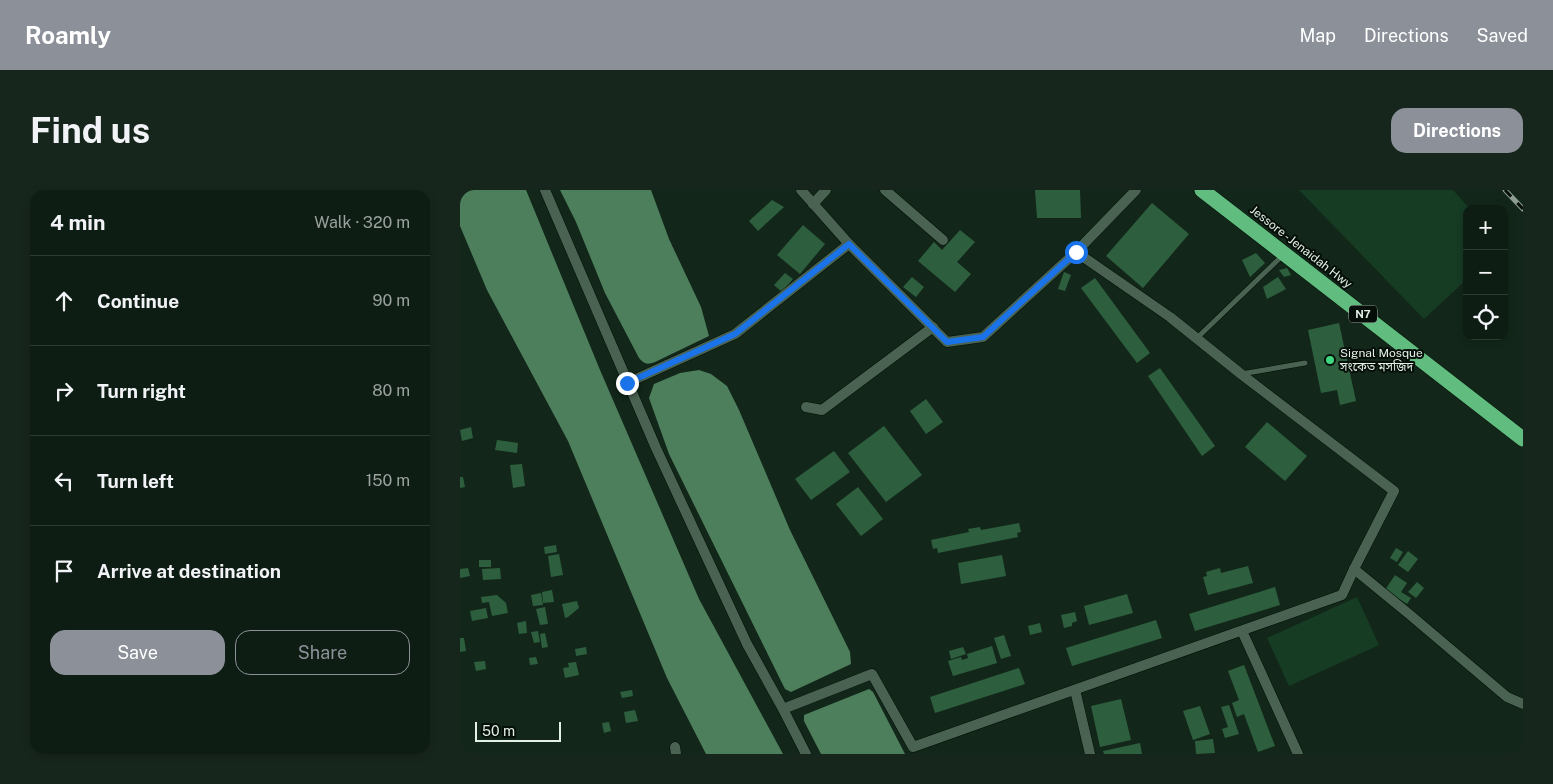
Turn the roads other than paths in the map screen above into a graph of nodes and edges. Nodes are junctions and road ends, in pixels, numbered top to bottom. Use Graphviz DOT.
graph roads {
  1 [pos="545,190"];
  2 [pos="801,190"];
  3 [pos="826,190"];
  4 [pos="885,190"];
  5 [pos="1136,190"];
  6 [pos="1202,190"];
  7 [pos="813,204"];
  8 [pos="943,240"];
  9 [pos="849,244"];
  10 [pos="1076,252"];
  11 [pos="1284,254"];
  12 [pos="933,327"];
  13 [pos="1197,339"];
  14 [pos="1305,363"];
  15 [pos="1241,374"];
  16 [pos="627,383"];
  17 [pos="806,407"];
  18 [pos="1523,439"];
  19 [pos="1354,569"];
  20 [pos="1242,630"];
  21 [pos="1075,690"];
  22 [pos="1523,704"];
  23 [pos="783,709"];
  24 [pos="806,754"];
  25 [pos="1090,754"];
  26 [pos="1298,754"];
  1 -- 16 [label="street"];
  2 -- 7 [label="street"];
  3 -- 7 [label="street"];
  4 -- 8 [label="street"];
  5 -- 10 [label="street"];
  6 -- 11 [label="highway, Jessore - Jenaidah Hwy / N7"];
  7 -- 9 [label="street"];
  9 -- 12 [label="street"];
  9 -- 16 [label="street"];
  10 -- 12 [label="street"];
  10 -- 13 [label="street"];
  11 -- 13 [label="lane"];
  11 -- 18 [label="highway, Jessore - Jenaidah Hwy / N7"];
  12 -- 17 [label="street"];
  13 -- 15 [label="street"];
  14 -- 15 [label="lane"];
  15 -- 19 [label="street"];
  16 -- 23 [label="street"];
  19 -- 20 [label="street"];
  19 -- 22 [label="street"];
  20 -- 21 [label="street"];
  20 -- 26 [label="street"];
  21 -- 23 [label="street"];
  21 -- 25 [label="street"];
  23 -- 24 [label="street"];
}
